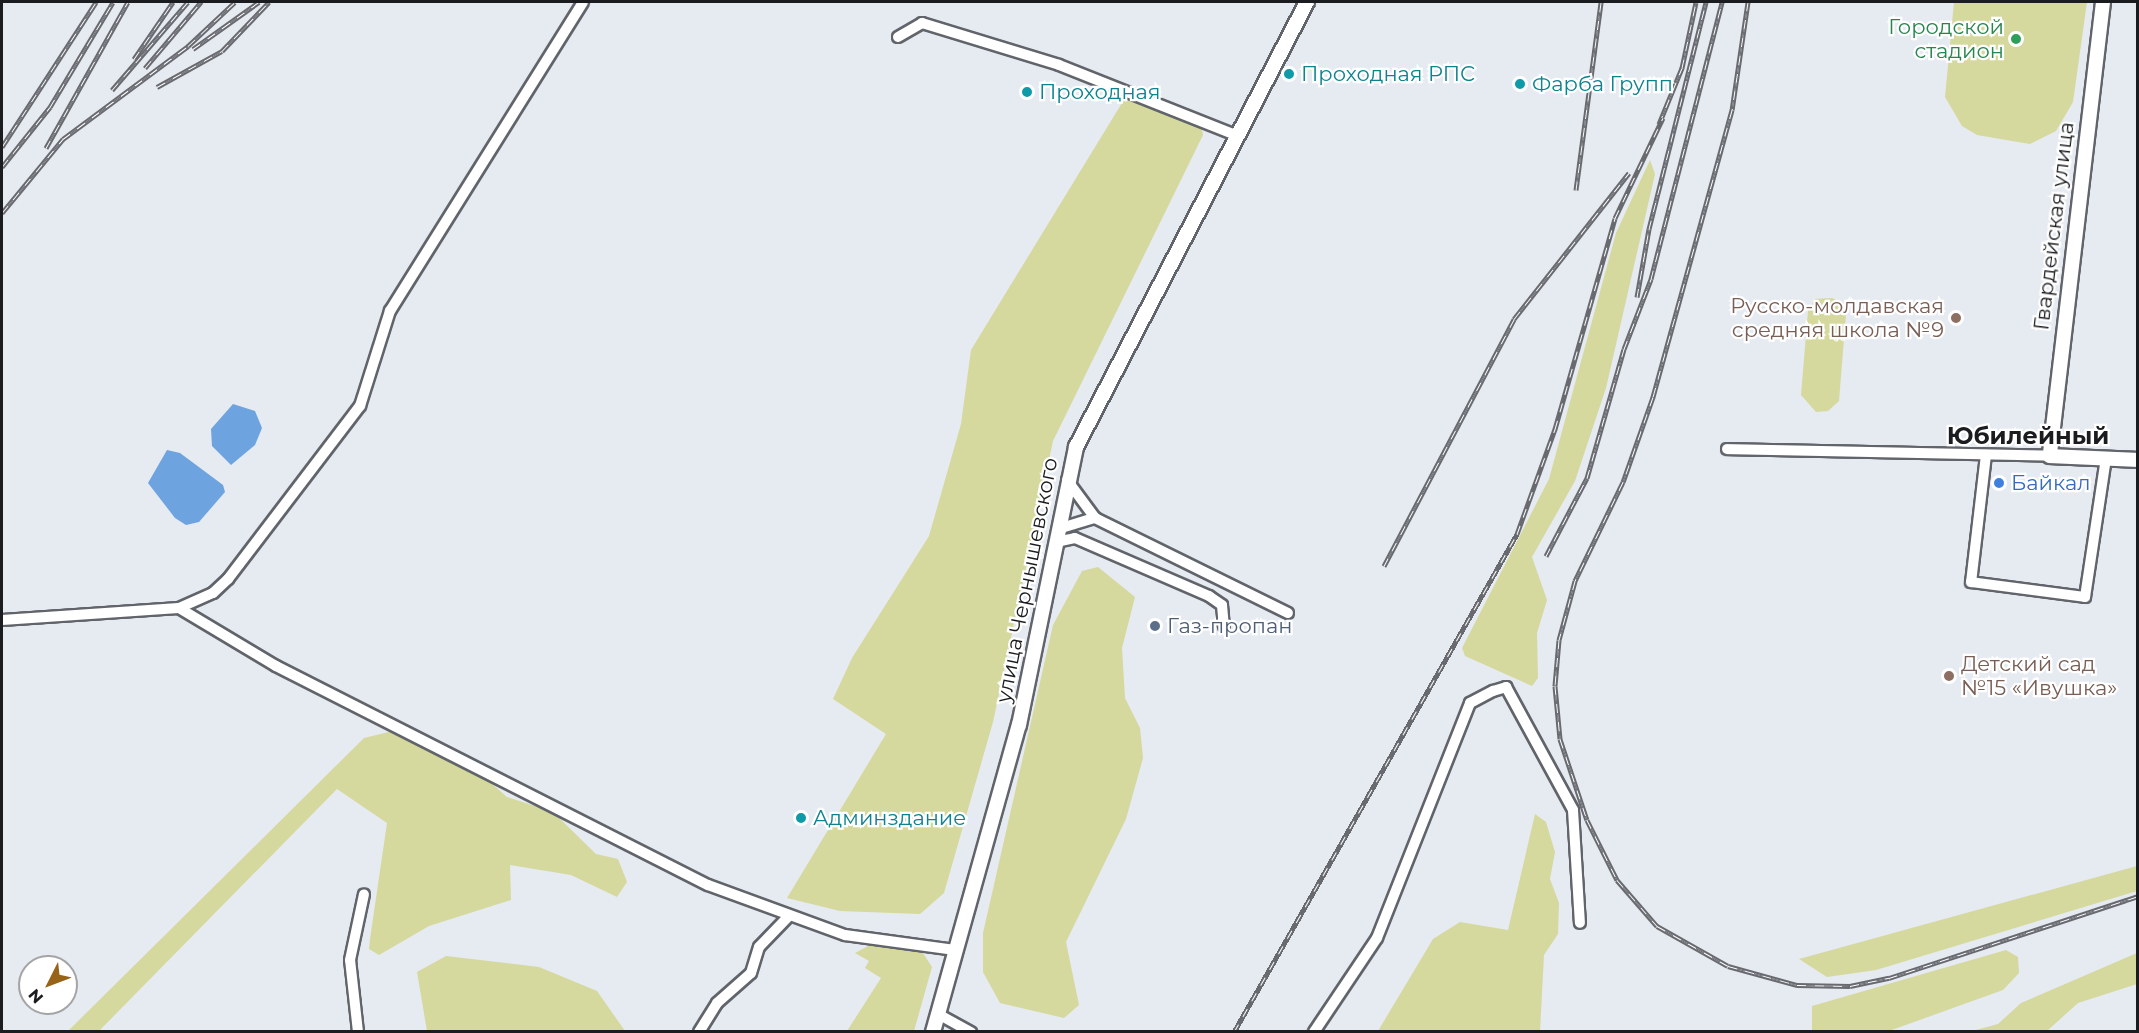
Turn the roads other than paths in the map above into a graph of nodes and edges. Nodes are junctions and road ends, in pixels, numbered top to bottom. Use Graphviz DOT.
graph roads {
  1 [pos="583,2"];
  2 [pos="1307,2"];
  3 [pos="2103,2"];
  4 [pos="898,37"];
  5 [pos="1236,135"];
  6 [pos="1727,449"];
  7 [pos="1986,455"];
  8 [pos="2050,456"];
  9 [pos="2106,458"];
  10 [pos="2138,460"];
  11 [pos="1067,480"];
  12 [pos="1095,518"];
  13 [pos="1057,535"];
  14 [pos="179,608"];
  15 [pos="1288,613"];
  16 [pos="2,620"];
  17 [pos="1224,626"];
  18 [pos="364,894"];
  19 [pos="788,917"];
  20 [pos="1580,923"];
  21 [pos="956,950"];
  22 [pos="938,1014"];
  23 [pos="358,1032"];
  24 [pos="699,1032"];
  25 [pos="933,1032"];
  26 [pos="971,1032"];
  27 [pos="1314,1032"];
  1 -- 14 [label="street"];
  2 -- 5 [label="main road, улица Чернышевского"];
  3 -- 8 [label="main road, Гвардейская улица"];
  4 -- 5 [label="street"];
  5 -- 11 [label="main road, улица Чернышевского"];
  6 -- 7 [label="street"];
  7 -- 8 [label="street"];
  7 -- 9 [label="street"];
  8 -- 9 [label="main road"];
  9 -- 10 [label="main road"];
  11 -- 12 [label="street"];
  11 -- 13 [label="main road, улица Чернышевского"];
  12 -- 13 [label="street"];
  12 -- 15 [label="street"];
  13 -- 17 [label="street"];
  13 -- 21 [label="main road, улица Чернышевского"];
  14 -- 16 [label="street"];
  14 -- 19 [label="street"];
  18 -- 23 [label="street"];
  19 -- 21 [label="street"];
  19 -- 24 [label="street"];
  20 -- 27 [label="street"];
  21 -- 22 [label="main road, улица Чернышевского"];
  22 -- 25 [label="main road, улица Чернышевского"];
  22 -- 26 [label="street"];
}
